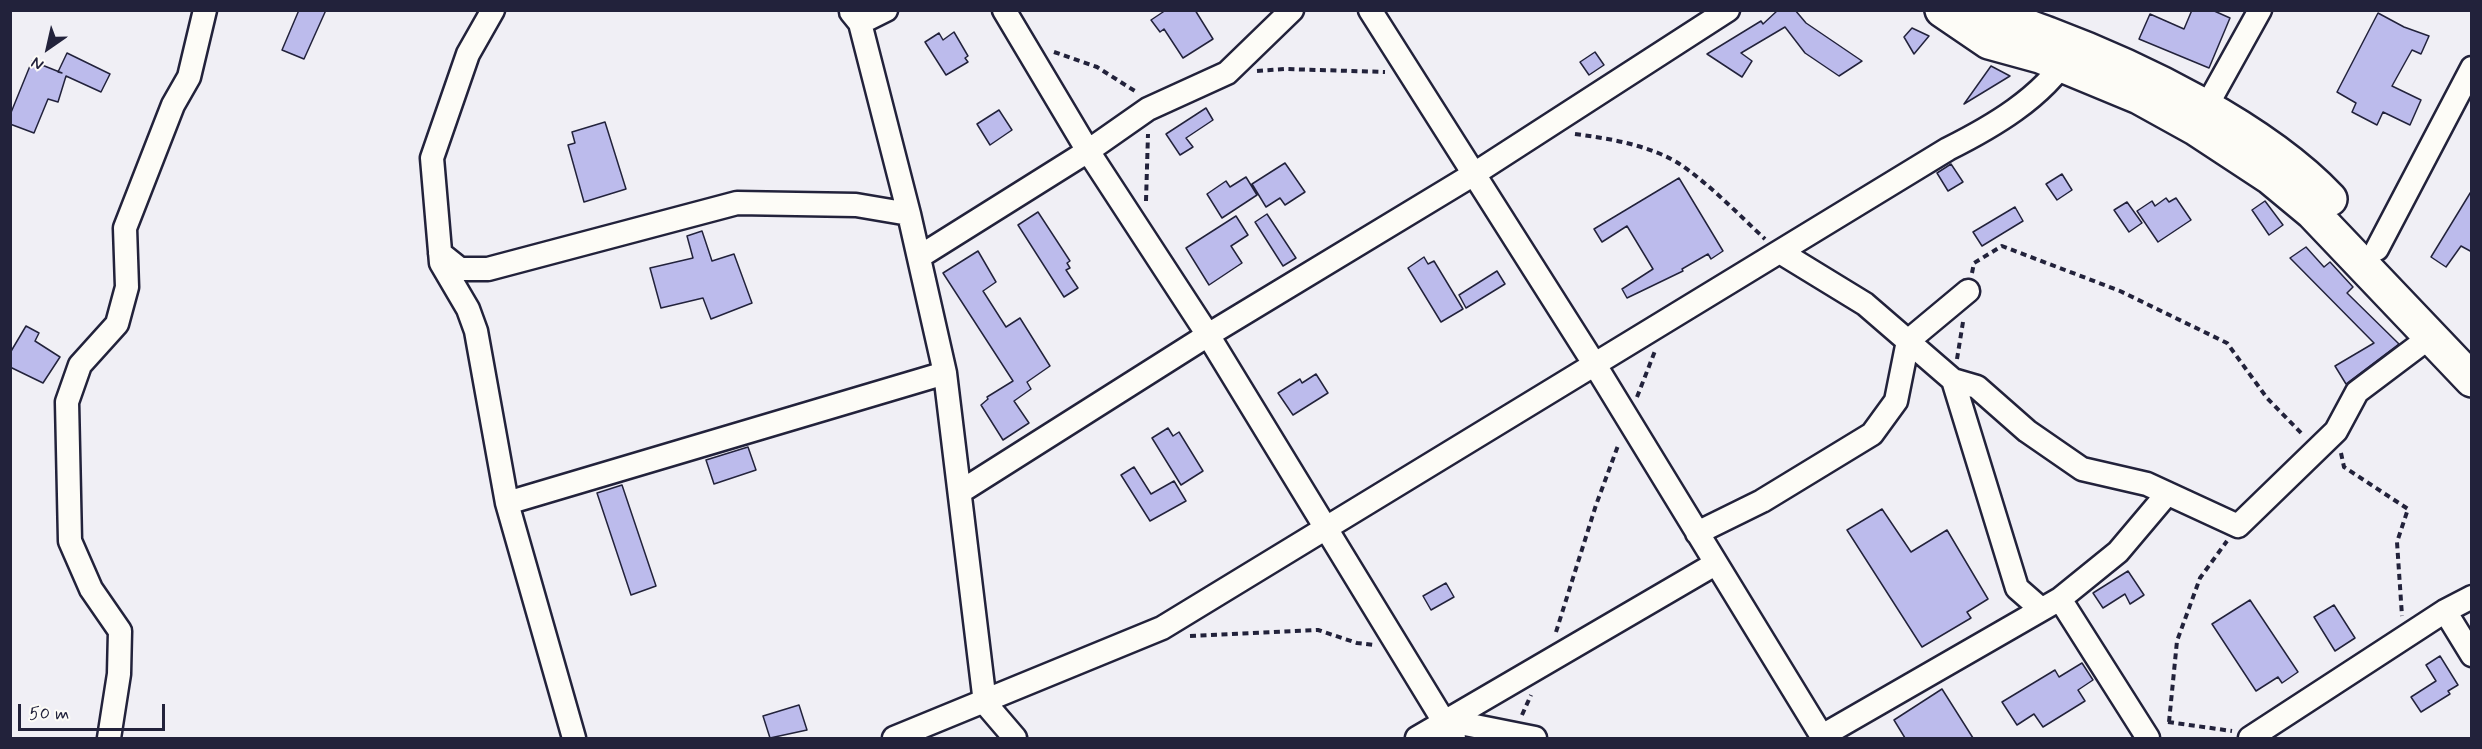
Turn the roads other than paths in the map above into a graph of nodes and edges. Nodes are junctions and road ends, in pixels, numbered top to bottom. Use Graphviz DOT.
graph roads {
  1 [pos="205,10"];
  2 [pos="493,10"];
  3 [pos="886,10"];
  4 [pos="1004,10"];
  5 [pos="1292,10"];
  6 [pos="1370,10"];
  7 [pos="1728,10"];
  8 [pos="1942,10"];
  9 [pos="1980,10"];
  10 [pos="2260,10"];
  11 [pos="854,15"];
  12 [pos="2023,17"];
  13 [pos="2070,54"];
  14 [pos="2472,68"];
  15 [pos="2204,116"];
  16 [pos="1088,151"];
  17 [pos="1474,174"];
  18 [pos="909,214"];
  19 [pos="2377,249"];
  20 [pos="1780,252"];
  21 [pos="440,253"];
  22 [pos="919,257"];
  23 [pos="1968,291"];
  24 [pos="1208,334"];
  25 [pos="2430,337"];
  26 [pos="1908,341"];
  27 [pos="2472,352"];
  28 [pos="1595,364"];
  29 [pos="945,373"];
  30 [pos="1953,380"];
  31 [pos="2472,380"];
  32 [pos="960,492"];
  33 [pos="2167,494"];
  34 [pos="507,503"];
  35 [pos="1324,527"];
  36 [pos="1697,533"];
  37 [pos="1715,564"];
  38 [pos="2472,597"];
  39 [pos="2050,604"];
  40 [pos="2445,611"];
  41 [pos="2472,655"];
  42 [pos="985,703"];
  43 [pos="1449,729"];
  44 [pos="2143,731"];
  45 [pos="1525,736"];
  46 [pos="2253,736"];
  47 [pos="1822,737"];
  48 [pos="109,738"];
  49 [pos="574,738"];
  50 [pos="894,738"];
  51 [pos="1015,738"];
  52 [pos="1417,738"];
  1 -- 48 [label="street"];
  2 -- 21 [label="street"];
  3 -- 11 [label="street"];
  4 -- 16 [label="street"];
  5 -- 16 [label="street"];
  6 -- 17 [label="street"];
  7 -- 17 [label="street"];
  8 -- 13 [label="highway"];
  9 -- 12 [label="highway"];
  10 -- 15 [label="street"];
  11 -- 18 [label="street"];
  12 -- 13 [label="highway"];
  13 -- 15 [label="highway"];
  13 -- 20 [label="street"];
  14 -- 19 [label="street"];
  15 -- 19 [label="highway"];
  15 -- 25 [label="highway"];
  16 -- 22 [label="street"];
  16 -- 24 [label="street"];
  17 -- 24 [label="street"];
  17 -- 28 [label="street"];
  18 -- 21 [label="street"];
  18 -- 22 [label="street"];
  19 -- 27 [label="highway"];
  20 -- 26 [label="street"];
  20 -- 28 [label="street"];
  21 -- 34 [label="street"];
  22 -- 29 [label="street"];
  23 -- 26 [label="street"];
  24 -- 32 [label="street"];
  24 -- 35 [label="street"];
  25 -- 31 [label="highway"];
  25 -- 33 [label="street"];
  26 -- 30 [label="street"];
  26 -- 36 [label="street"];
  28 -- 35 [label="street"];
  28 -- 36 [label="street"];
  29 -- 32 [label="street"];
  29 -- 34 [label="street"];
  30 -- 33 [label="street"];
  30 -- 39 [label="street"];
  32 -- 42 [label="street"];
  33 -- 39 [label="street"];
  34 -- 49 [label="street"];
  35 -- 42 [label="street"];
  35 -- 43 [label="street"];
  36 -- 37 [label="street"];
  37 -- 43 [label="street"];
  37 -- 47 [label="street"];
  38 -- 40 [label="street"];
  39 -- 44 [label="street"];
  39 -- 47 [label="street"];
  40 -- 41 [label="street"];
  40 -- 46 [label="street"];
  42 -- 50 [label="street"];
  42 -- 51 [label="street"];
  43 -- 45 [label="street"];
  43 -- 52 [label="street"];
}
